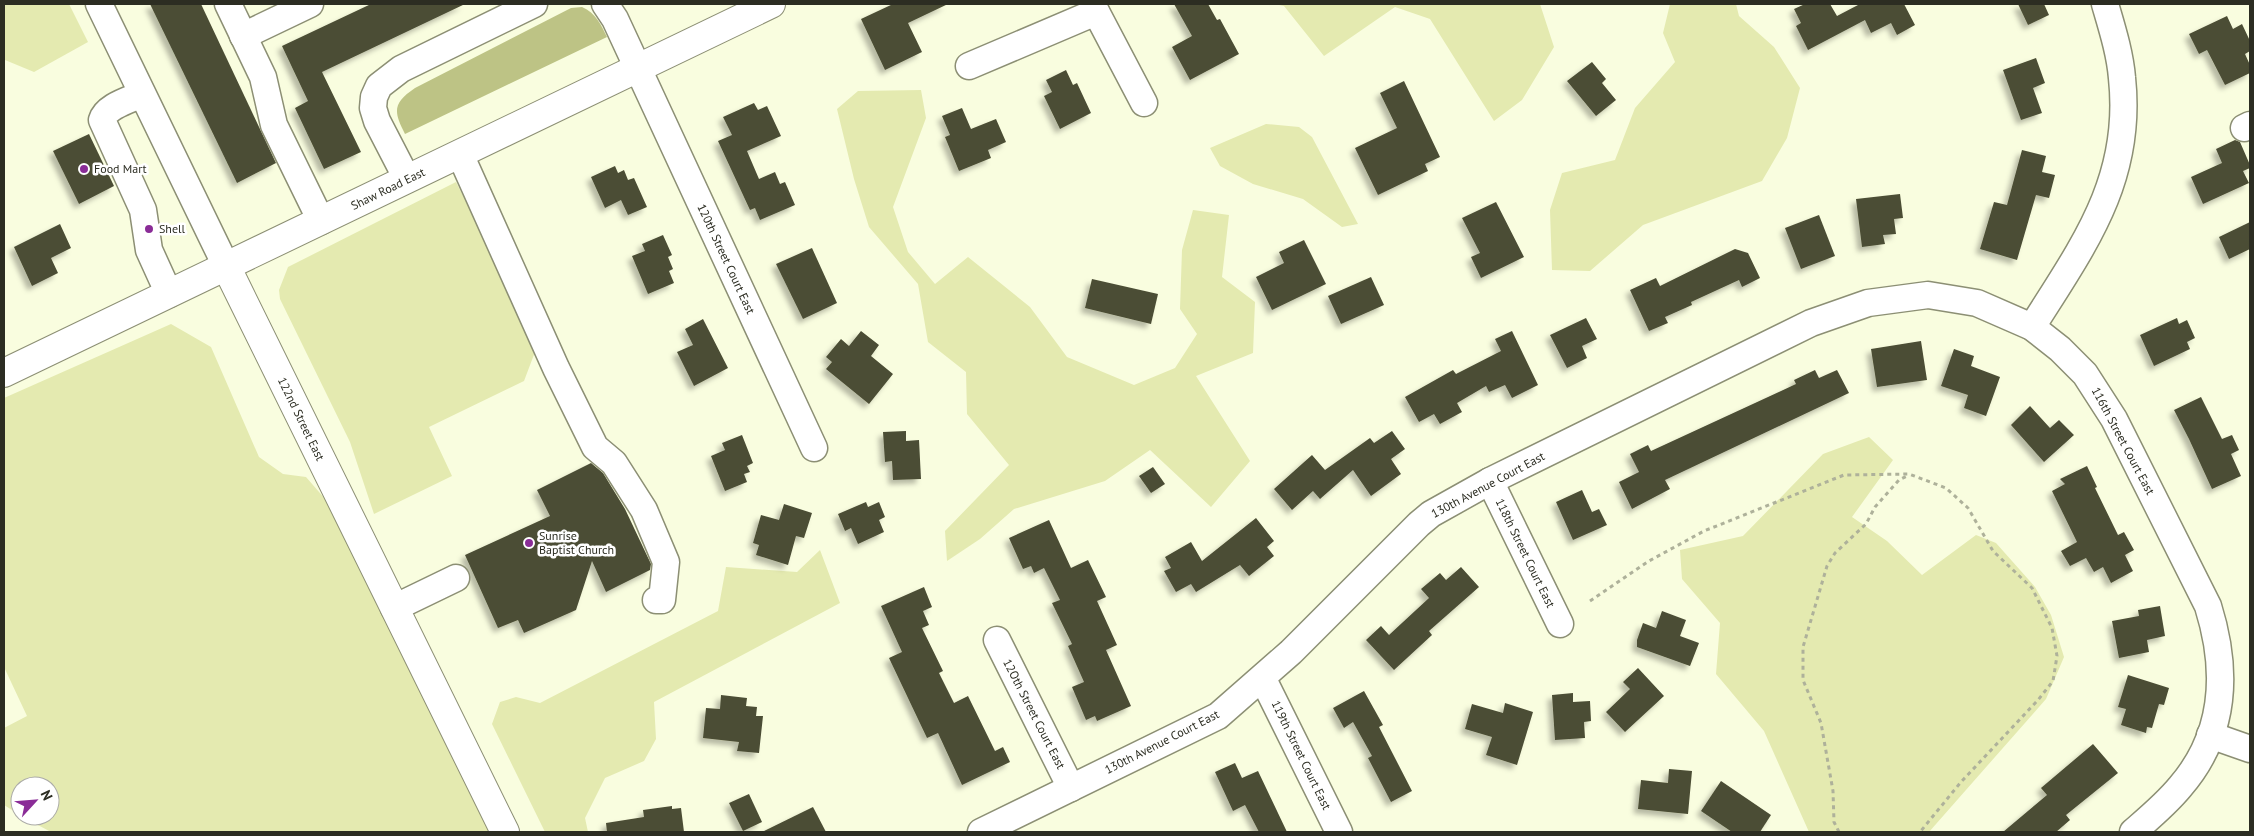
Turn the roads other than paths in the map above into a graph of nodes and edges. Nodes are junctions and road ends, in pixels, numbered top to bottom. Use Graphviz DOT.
graph roads {
  1 [pos="99,4"];
  2 [pos="228,4"];
  3 [pos="310,4"];
  4 [pos="534,4"];
  5 [pos="605,4"];
  6 [pos="771,4"];
  7 [pos="2105,4"];
  8 [pos="1094,8"];
  9 [pos="243,36"];
  10 [pos="969,66"];
  11 [pos="638,70"];
  12 [pos="142,94"];
  13 [pos="1144,103"];
  14 [pos="460,154"];
  15 [pos="407,179"];
  16 [pos="321,221"];
  17 [pos="226,266"];
  18 [pos="169,294"];
  19 [pos="2032,327"];
  20 [pos="4,374"];
  21 [pos="814,448"];
  22 [pos="1490,481"];
  23 [pos="456,578"];
  24 [pos="656,600"];
  25 [pos="394,608"];
  26 [pos="1560,624"];
  27 [pos="997,640"];
  28 [pos="1263,679"];
  29 [pos="2210,734"];
  30 [pos="2250,749"];
  31 [pos="1071,788"];
  32 [pos="990,830"];
  33 [pos="506,832"];
  34 [pos="1338,832"];
  35 [pos="2133,832"];
  1 -- 12 [label="street, 122nd Street East"];
  2 -- 9 [label="street"];
  3 -- 9 [label="street"];
  4 -- 15 [label="street"];
  5 -- 11 [label="street, 120th Street Court East"];
  6 -- 11 [label="main road, Shaw Road East"];
  7 -- 19 [label="street"];
  8 -- 10 [label="street"];
  8 -- 13 [label="street"];
  9 -- 16 [label="street"];
  11 -- 14 [label="main road, Shaw Road East"];
  11 -- 21 [label="street, 120th Street Court East"];
  12 -- 17 [label="street, 122nd Street East"];
  12 -- 18 [label="street"];
  14 -- 15 [label="main road, Shaw Road East"];
  14 -- 24 [label="street"];
  15 -- 16 [label="main road, Shaw Road East"];
  16 -- 17 [label="main road, Shaw Road East"];
  17 -- 18 [label="main road, Shaw Road East"];
  17 -- 25 [label="main road, 122nd Street East"];
  18 -- 20 [label="main road, Shaw Road East"];
  19 -- 22 [label="street, 130th Avenue Court East"];
  19 -- 29 [label="street, 116th Street Court East"];
  22 -- 26 [label="street, 118th Street Court East"];
  22 -- 28 [label="street, 130th Avenue Court East"];
  23 -- 25 [label="street"];
  25 -- 33 [label="main road, 122nd Street East"];
  27 -- 31 [label="street, 12Oth Street Court East"];
  28 -- 31 [label="street, 130th Avenue Court East"];
  28 -- 34 [label="street, 119th Street Court East"];
  29 -- 30 [label="street"];
  29 -- 35 [label="street, 116th Street Court East"];
  31 -- 32 [label="street, 130th Avenue Court East"];
}
